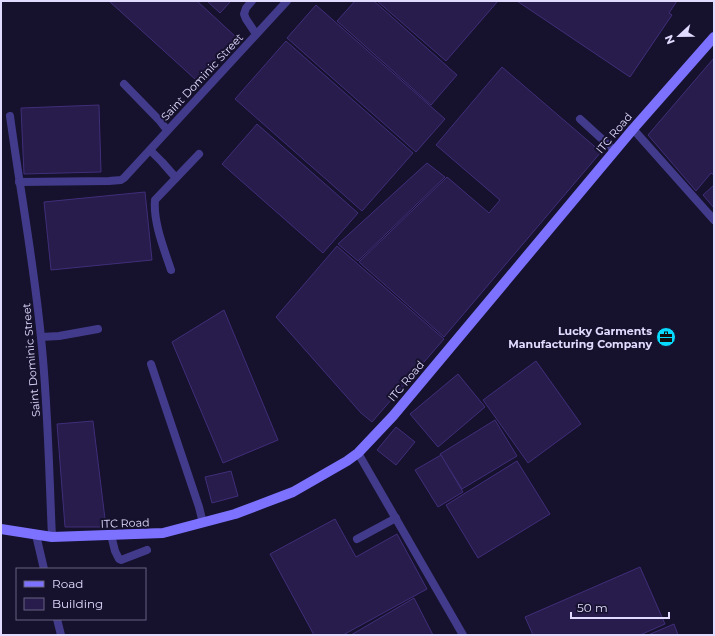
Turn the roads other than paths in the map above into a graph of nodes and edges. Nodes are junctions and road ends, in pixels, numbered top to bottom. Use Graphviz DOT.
graph roads {
  1 [pos="252,1"];
  2 [pos="286,1"];
  3 [pos="256,34"];
  4 [pos="714,37"];
  5 [pos="124,84"];
  6 [pos="10,116"];
  7 [pos="580,118"];
  8 [pos="633,129"];
  9 [pos="167,130"];
  10 [pos="150,150"];
  11 [pos="615,151"];
  12 [pos="199,154"];
  13 [pos="176,178"];
  14 [pos="19,182"];
  15 [pos="714,220"];
  16 [pos="171,270"];
  17 [pos="98,329"];
  18 [pos="41,337"];
  19 [pos="151,364"];
  20 [pos="358,453"];
  21 [pos="396,518"];
  22 [pos="203,522"];
  23 [pos="1,529"];
  24 [pos="36,534"];
  25 [pos="111,535"];
  26 [pos="52,537"];
  27 [pos="357,539"];
  28 [pos="147,550"];
  29 [pos="44,568"];
  30 [pos="57,620"];
  31 [pos="62,635"];
  32 [pos="463,635"];
  1 -- 3 [label="lane"];
  2 -- 3 [label="lane, Saint Dominic Street"];
  3 -- 9 [label="lane, Saint Dominic Street"];
  4 -- 8 [label="street, ITC Road"];
  5 -- 9 [label="lane"];
  6 -- 14 [label="lane, Saint Dominic Street"];
  7 -- 11 [label="lane"];
  8 -- 11 [label="street, ITC Road"];
  8 -- 15 [label="lane"];
  9 -- 10 [label="lane, Saint Dominic Street"];
  10 -- 13 [label="lane"];
  10 -- 14 [label="lane, Saint Dominic Street"];
  11 -- 20 [label="street, ITC Road"];
  12 -- 13 [label="lane"];
  13 -- 16 [label="lane"];
  14 -- 18 [label="lane, Saint Dominic Street"];
  17 -- 18 [label="lane"];
  18 -- 26 [label="lane, Saint Dominic Street"];
  19 -- 22 [label="lane"];
  20 -- 21 [label="lane"];
  20 -- 22 [label="street, ITC Road"];
  21 -- 27 [label="lane"];
  21 -- 32 [label="lane"];
  22 -- 25 [label="street, ITC Road"];
  23 -- 24 [label="street, ITC Road"];
  24 -- 26 [label="street, ITC Road"];
  24 -- 29 [label="lane"];
  25 -- 26 [label="street, ITC Road"];
  25 -- 28 [label="lane"];
  30 -- 31 [label="lane"];
}
